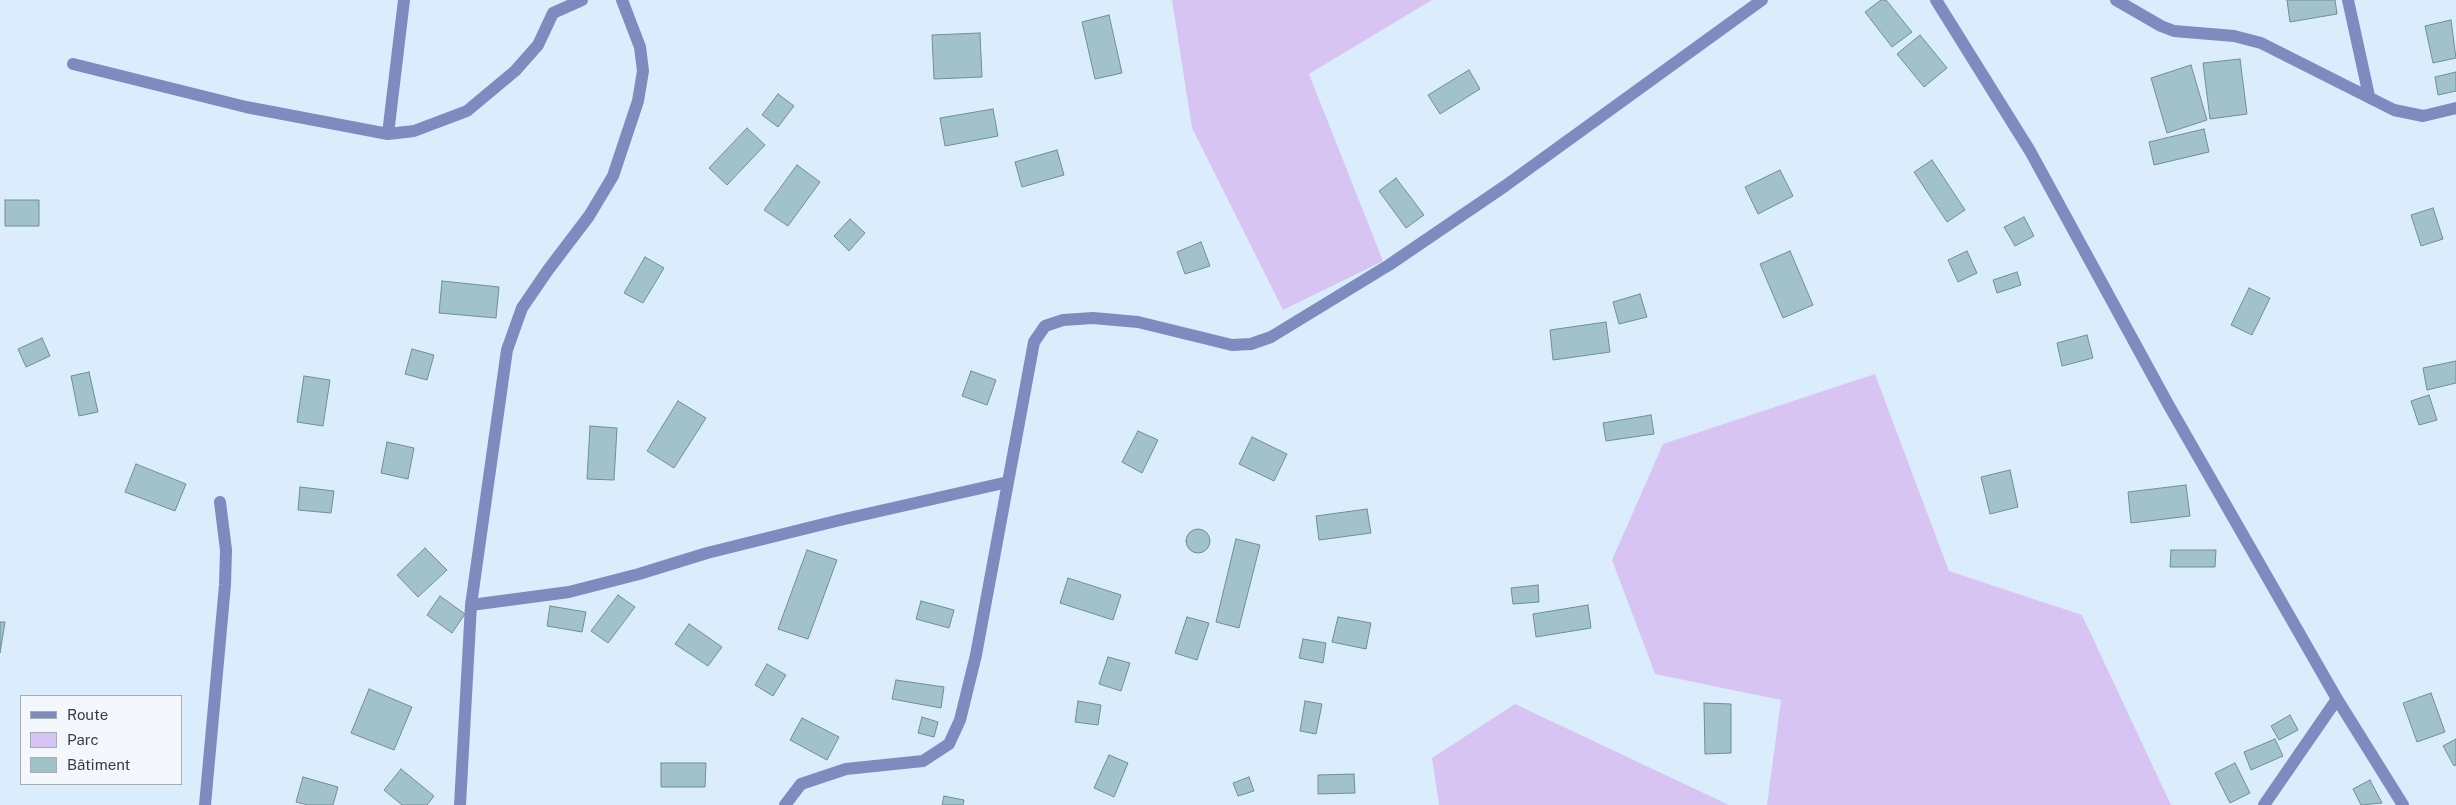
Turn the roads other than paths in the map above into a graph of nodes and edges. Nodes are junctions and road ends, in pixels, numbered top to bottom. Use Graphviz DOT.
graph roads {
  1 [pos="404,0"];
  2 [pos="582,0"];
  3 [pos="622,0"];
  4 [pos="1762,0"];
  5 [pos="1936,0"];
  6 [pos="2116,0"];
  7 [pos="2348,0"];
  8 [pos="73,64"];
  9 [pos="2369,96"];
  10 [pos="2456,108"];
  11 [pos="388,134"];
  12 [pos="1008,482"];
  13 [pos="220,502"];
  14 [pos="471,606"];
  15 [pos="2337,699"];
  16 [pos="205,805"];
  17 [pos="460,805"];
  18 [pos="785,805"];
  19 [pos="2264,805"];
  20 [pos="2403,805"];
  1 -- 11 [label="street"];
  2 -- 11 [label="street"];
  3 -- 14 [label="street"];
  4 -- 12 [label="street"];
  5 -- 15 [label="street"];
  6 -- 9 [label="street"];
  7 -- 9 [label="street"];
  8 -- 11 [label="street"];
  9 -- 10 [label="street"];
  12 -- 14 [label="street"];
  12 -- 18 [label="street"];
  13 -- 16 [label="street"];
  14 -- 17 [label="street"];
  15 -- 19 [label="street"];
  15 -- 20 [label="street"];
}
